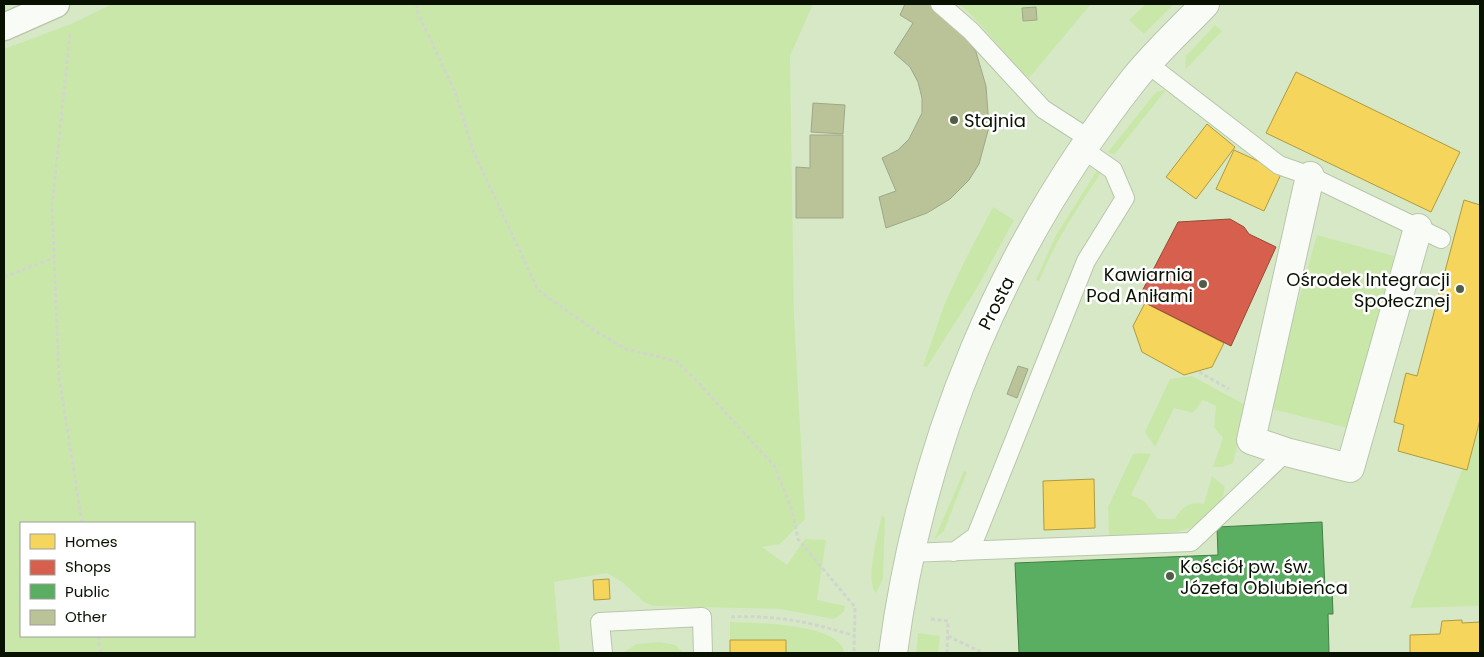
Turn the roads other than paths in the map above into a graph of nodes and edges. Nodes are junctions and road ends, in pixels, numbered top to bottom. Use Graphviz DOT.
graph roads {
  1 [pos="940,4"];
  2 [pos="1205,4"];
  3 [pos="63,14"];
  4 [pos="4,27"];
  5 [pos="1148,64"];
  6 [pos="1087,145"];
  7 [pos="1310,176"];
  8 [pos="1429,234"];
  9 [pos="1286,452"];
  10 [pos="954,552"];
  11 [pos="909,553"];
  12 [pos="603,653"];
  13 [pos="703,653"];
  14 [pos="893,653"];
  1 -- 6 [label="lane"];
  2 -- 5 [label="street, Prosta"];
  3 -- 4 [label="street"];
  5 -- 6 [label="street, Prosta"];
  5 -- 7 [label="lane"];
  6 -- 10 [label="lane"];
  6 -- 11 [label="street, Prosta"];
  7 -- 8 [label="lane"];
  7 -- 9 [label="street"];
  8 -- 9 [label="street"];
  9 -- 10 [label="lane"];
  10 -- 11 [label="lane"];
  11 -- 14 [label="street, Prosta"];
  12 -- 13 [label="lane"];
}
